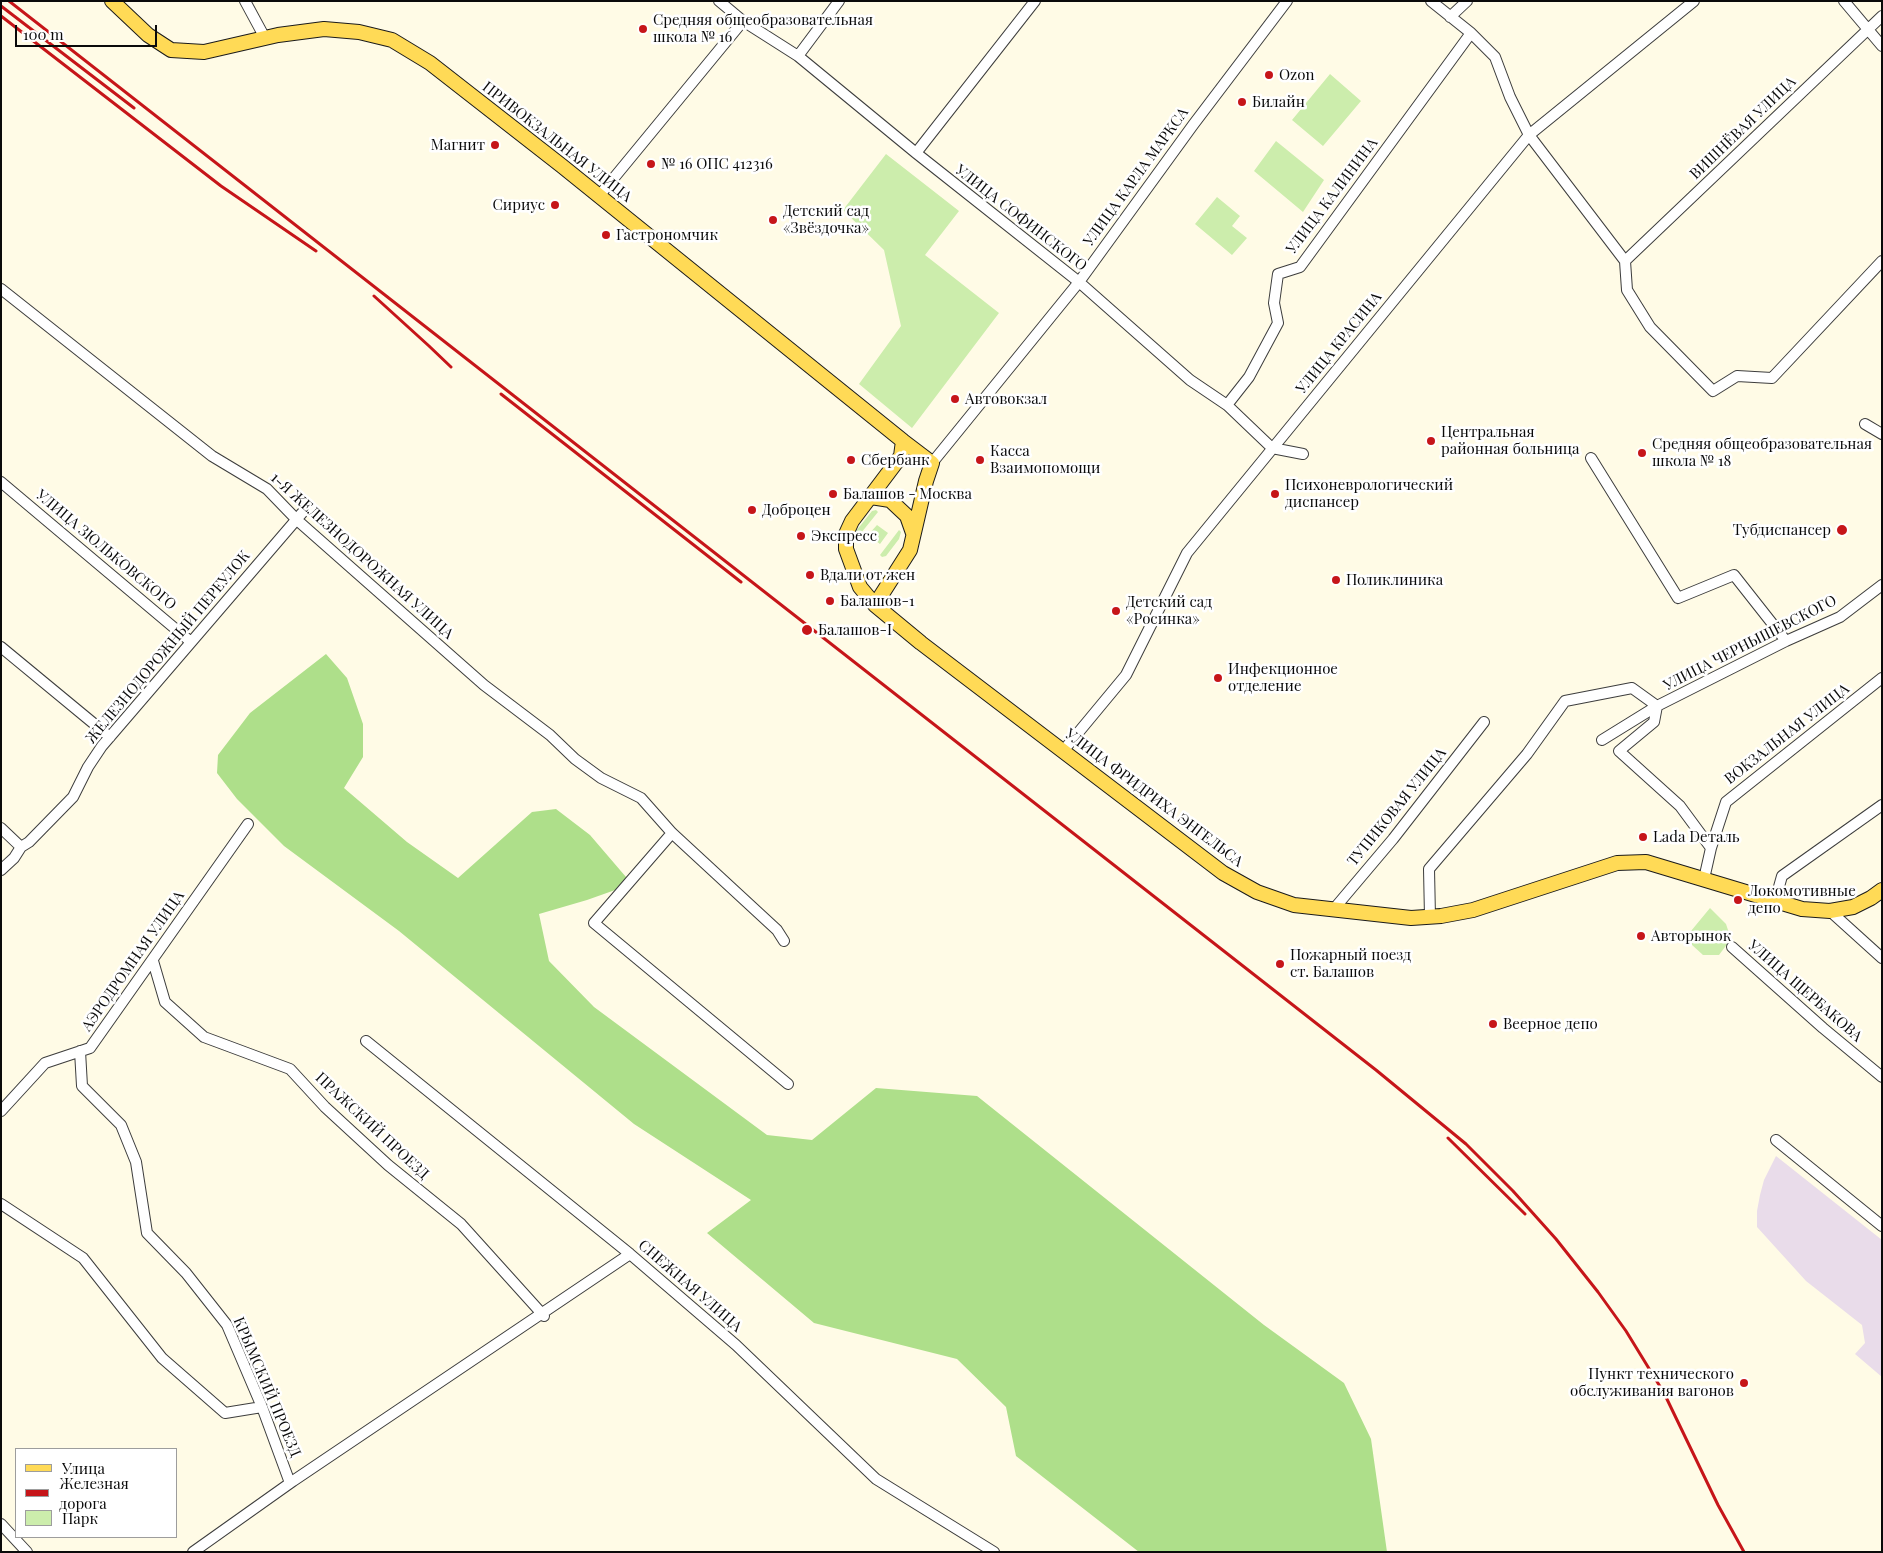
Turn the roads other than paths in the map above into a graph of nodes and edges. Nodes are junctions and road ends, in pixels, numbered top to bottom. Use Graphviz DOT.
graph roads {
  1 [pos="112,1"];
  2 [pos="245,1"];
  3 [pos="719,1"];
  4 [pos="839,1"];
  5 [pos="1035,1"];
  6 [pos="1287,1"];
  7 [pos="1431,1"];
  8 [pos="1468,1"];
  9 [pos="1694,1"];
  10 [pos="1844,1"];
  11 [pos="1882,16"];
  12 [pos="1450,17"];
  13 [pos="743,21"];
  14 [pos="1867,30"];
  15 [pos="1471,33"];
  16 [pos="265,38"];
  17 [pos="1882,46"];
  18 [pos="798,56"];
  19 [pos="1529,135"];
  20 [pos="916,153"];
  21 [pos="599,196"];
  22 [pos="1882,261"];
  23 [pos="1625,262"];
  24 [pos="1078,282"];
  25 [pos="2,292"];
  26 [pos="1227,405"];
  27 [pos="1864,424"];
  28 [pos="1882,434"];
  29 [pos="903,441"];
  30 [pos="1272,448"];
  31 [pos="1303,454"];
  32 [pos="1591,458"];
  33 [pos="932,463"];
  34 [pos="1,482"];
  35 [pos="871,498"];
  36 [pos="299,516"];
  37 [pos="914,534"];
  38 [pos="1882,585"];
  39 [pos="875,605"];
  40 [pos="1786,641"];
  41 [pos="191,642"];
  42 [pos="1,647"];
  43 [pos="1882,679"];
  44 [pos="1657,706"];
  45 [pos="1484,722"];
  46 [pos="110,737"];
  47 [pos="1602,740"];
  48 [pos="1063,751"];
  49 [pos="1882,805"];
  50 [pos="248,824"];
  51 [pos="1,828"];
  52 [pos="672,833"];
  53 [pos="21,846"];
  54 [pos="1711,848"];
  55 [pos="1,870"];
  56 [pos="1704,879"];
  57 [pos="1882,890"];
  58 [pos="1775,901"];
  59 [pos="1333,910"];
  60 [pos="1830,911"];
  61 [pos="1430,917"];
  62 [pos="784,942"];
  63 [pos="1732,947"];
  64 [pos="1882,958"];
  65 [pos="152,960"];
  66 [pos="366,1041"];
  67 [pos="80,1051"];
  68 [pos="1882,1076"];
  69 [pos="788,1084"];
  70 [pos="1,1111"];
  71 [pos="1776,1140"];
  72 [pos="1,1204"];
  73 [pos="1882,1226"];
  74 [pos="630,1254"];
  75 [pos="543,1315"];
  76 [pos="262,1407"];
  77 [pos="290,1483"];
  78 [pos="1,1524"];
  79 [pos="27,1552"];
  80 [pos="193,1552"];
  81 [pos="994,1552"];
  1 -- 16 [label="main road, ПРИВОКЗАЛЬНАЯ УЛИЦА"];
  2 -- 16 [label="street"];
  3 -- 13 [label="street, УЛИЦА СОФИНСКОГО"];
  4 -- 18 [label="street"];
  5 -- 20 [label="street"];
  6 -- 24 [label="street, УЛИЦА КАРЛА МАРКСА"];
  7 -- 12 [label="street"];
  8 -- 12 [label="street"];
  9 -- 19 [label="street, УЛИЦА КРАСИНА"];
  10 -- 14 [label="street"];
  11 -- 14 [label="street, ВИШНЁВАЯ УЛИЦА"];
  12 -- 15 [label="street"];
  13 -- 18 [label="street, УЛИЦА СОФИНСКОГО"];
  13 -- 21 [label="street"];
  14 -- 17 [label="street"];
  14 -- 23 [label="street, ВИШНЁВАЯ УЛИЦА"];
  15 -- 19 [label="street"];
  15 -- 26 [label="street, УЛИЦА КАЛИНИНА"];
  16 -- 21 [label="main road, ПРИВОКЗАЛЬНАЯ УЛИЦА"];
  18 -- 20 [label="street, УЛИЦА СОФИНСКОГО"];
  19 -- 23 [label="street"];
  19 -- 30 [label="street, УЛИЦА КРАСИНА"];
  20 -- 24 [label="street, УЛИЦА СОФИНСКОГО"];
  21 -- 29 [label="main road, ПРИВОКЗАЛЬНАЯ УЛИЦА"];
  22 -- 23 [label="street"];
  24 -- 26 [label="street, УЛИЦА СОФИНСКОГО"];
  24 -- 33 [label="street, УЛИЦА КАРЛА МАРКСА"];
  25 -- 36 [label="street, 1-Я ЖЕЛЕЗНОДОРОЖНАЯ УЛИЦА"];
  26 -- 30 [label="street, УЛИЦА СОФИНСКОГО"];
  27 -- 28 [label="street"];
  29 -- 33 [label="main road, ПРИВОКЗАЛЬНАЯ УЛИЦА"];
  29 -- 35 [label="main road, УЛИЦА ФРИДРИХА ЭНГЕЛЬСА"];
  30 -- 31 [label="street"];
  30 -- 48 [label="street, УЛИЦА КРАСИНА"];
  32 -- 40 [label="street"];
  33 -- 37 [label="main road"];
  34 -- 41 [label="street, УЛИЦА ЗЮЛЬКОВСКОГО"];
  35 -- 37 [label="main road"];
  35 -- 39 [label="main road, УЛИЦА ФРИДРИХА ЭНГЕЛЬСА"];
  36 -- 41 [label="street, ЖЕЛЕЗНОДОРОЖНЫЙ ПЕРЕУЛОК"];
  36 -- 52 [label="street, 1-Я ЖЕЛЕЗНОДОРОЖНАЯ УЛИЦА"];
  37 -- 39 [label="main road"];
  38 -- 40 [label="street, УЛИЦА ЧЕРНЫШЕВСКОГО"];
  39 -- 48 [label="main road, УЛИЦА ФРИДРИХА ЭНГЕЛЬСА"];
  40 -- 44 [label="street, УЛИЦА ЧЕРНЫШЕВСКОГО"];
  41 -- 46 [label="street, ЖЕЛЕЗНОДОРОЖНЫЙ ПЕРЕУЛОК"];
  42 -- 46 [label="street"];
  43 -- 54 [label="street, ВОКЗАЛЬНАЯ УЛИЦА"];
  44 -- 47 [label="street"];
  44 -- 54 [label="street"];
  44 -- 61 [label="street, УЛИЦА ЧЕРНЫШЕВСКОГО"];
  45 -- 59 [label="street, ТУПИКОВАЯ УЛИЦА"];
  46 -- 53 [label="street, ЖЕЛЕЗНОДОРОЖНЫЙ ПЕРЕУЛОК"];
  48 -- 59 [label="main road, УЛИЦА ФРИДРИХА ЭНГЕЛЬСА"];
  49 -- 58 [label="street"];
  50 -- 65 [label="street, АЭРОДРОМНАЯ УЛИЦА"];
  51 -- 53 [label="street"];
  52 -- 62 [label="street, 1-Я ЖЕЛЕЗНОДОРОЖНАЯ УЛИЦА"];
  52 -- 69 [label="street"];
  53 -- 55 [label="street, ЖЕЛЕЗНОДОРОЖНЫЙ ПЕРЕУЛОК"];
  54 -- 56 [label="street, ВОКЗАЛЬНАЯ УЛИЦА"];
  56 -- 58 [label="main road, УЛИЦА ФРИДРИХА ЭНГЕЛЬСА"];
  56 -- 61 [label="main road, УЛИЦА ФРИДРИХА ЭНГЕЛЬСА"];
  57 -- 60 [label="main road, УЛИЦА ФРИДРИХА ЭНГЕЛЬСА"];
  58 -- 60 [label="main road, УЛИЦА ФРИДРИХА ЭНГЕЛЬСА"];
  59 -- 61 [label="main road, УЛИЦА ФРИДРИХА ЭНГЕЛЬСА"];
  60 -- 64 [label="street"];
  63 -- 68 [label="street, УЛИЦА ЩЕРБАКОВА"];
  65 -- 67 [label="street, АЭРОДРОМНАЯ УЛИЦА"];
  65 -- 75 [label="street, ПРАЖСКИЙ ПРОЕЗД"];
  66 -- 74 [label="street, СНЕЖНАЯ УЛИЦА"];
  67 -- 70 [label="street, АЭРОДРОМНАЯ УЛИЦА"];
  67 -- 76 [label="street, КРЫМСКИЙ ПРОЕЗД"];
  71 -- 73 [label="street"];
  72 -- 76 [label="street"];
  74 -- 75 [label="street"];
  74 -- 81 [label="street, СНЕЖНАЯ УЛИЦА"];
  75 -- 77 [label="street"];
  76 -- 77 [label="street, КРЫМСКИЙ ПРОЕЗД"];
  77 -- 80 [label="street"];
  78 -- 79 [label="street"];
}
